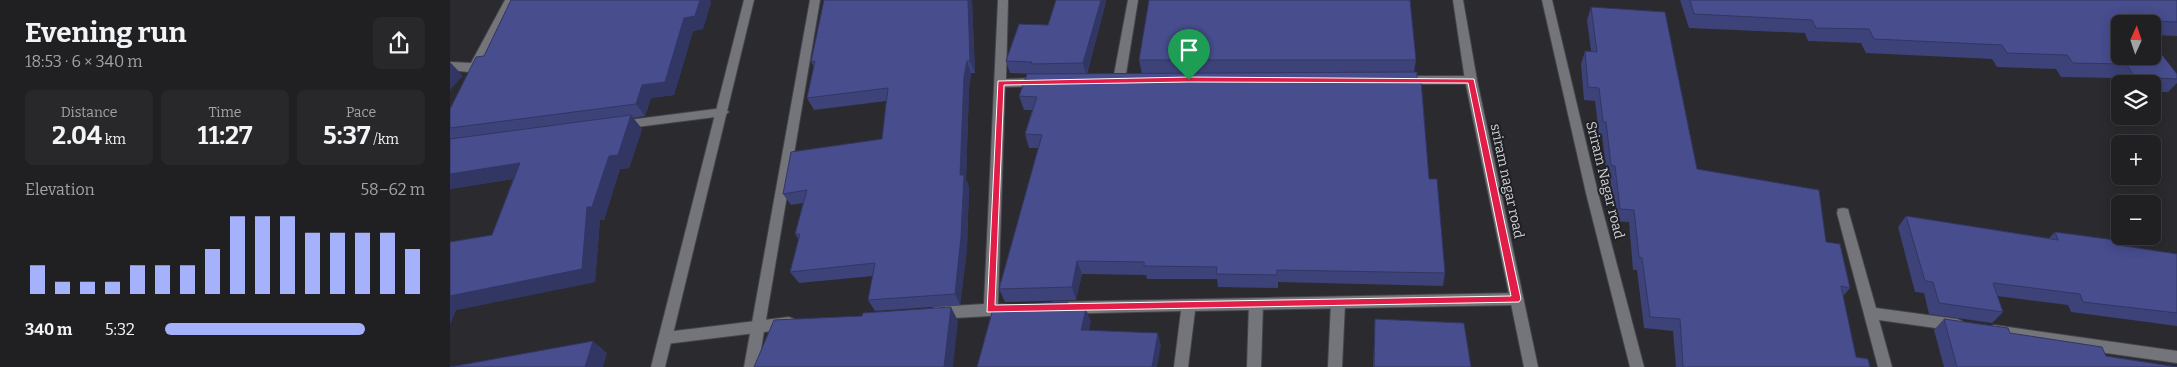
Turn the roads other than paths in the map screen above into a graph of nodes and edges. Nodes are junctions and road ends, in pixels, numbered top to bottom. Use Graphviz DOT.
graph roads {
  1 [pos="510,0"];
  2 [pos="749,0"];
  3 [pos="815,0"];
  4 [pos="1004,0"];
  5 [pos="1133,0"];
  6 [pos="1458,0"];
  7 [pos="1546,0"];
  8 [pos="450,66"];
  9 [pos="474,68"];
  10 [pos="1119,80"];
  11 [pos="1393,80"];
  12 [pos="1471,80"];
  13 [pos="1050,82"];
  14 [pos="1000,83"];
  15 [pos="467,85"];
  16 [pos="722,112"];
  17 [pos="606,128"];
  18 [pos="1843,213"];
  19 [pos="1516,299"];
  20 [pos="1338,303"];
  21 [pos="1256,304"];
  22 [pos="1189,306"];
  23 [pos="1020,308"];
  24 [pos="1040,308"];
  25 [pos="991,309"];
  26 [pos="1871,313"];
  27 [pos="923,314"];
  28 [pos="806,322"];
  29 [pos="758,326"];
  30 [pos="666,338"];
  31 [pos="2177,357"];
  32 [pos="658,367"];
  33 [pos="751,367"];
  34 [pos="1181,367"];
  35 [pos="1254,367"];
  36 [pos="1335,367"];
  37 [pos="1531,367"];
  38 [pos="1637,367"];
  39 [pos="1885,367"];
  1 -- 9 [label="street"];
  2 -- 16 [label="street"];
  3 -- 29 [label="street"];
  4 -- 14 [label="street"];
  5 -- 10 [label="street"];
  6 -- 12 [label="street, sriram nagar road"];
  7 -- 38 [label="street, Sriram Nagar road"];
  8 -- 9 [label="street"];
  9 -- 15 [label="street"];
  11 -- 12 [label="street"];
  12 -- 19 [label="street, sriram nagar road"];
  13 -- 14 [label="street"];
  14 -- 25 [label="street"];
  16 -- 17 [label="street"];
  16 -- 30 [label="street"];
  18 -- 26 [label="street"];
  19 -- 20 [label="street"];
  19 -- 37 [label="street, sriram nagar road"];
  20 -- 21 [label="street"];
  20 -- 36 [label="street"];
  21 -- 22 [label="street"];
  21 -- 35 [label="street"];
  22 -- 24 [label="street"];
  22 -- 34 [label="street"];
  23 -- 25 [label="street"];
  25 -- 27 [label="street"];
  26 -- 31 [label="street"];
  26 -- 39 [label="street"];
  28 -- 29 [label="street"];
  29 -- 30 [label="street"];
  29 -- 33 [label="street"];
  30 -- 32 [label="street"];
}
